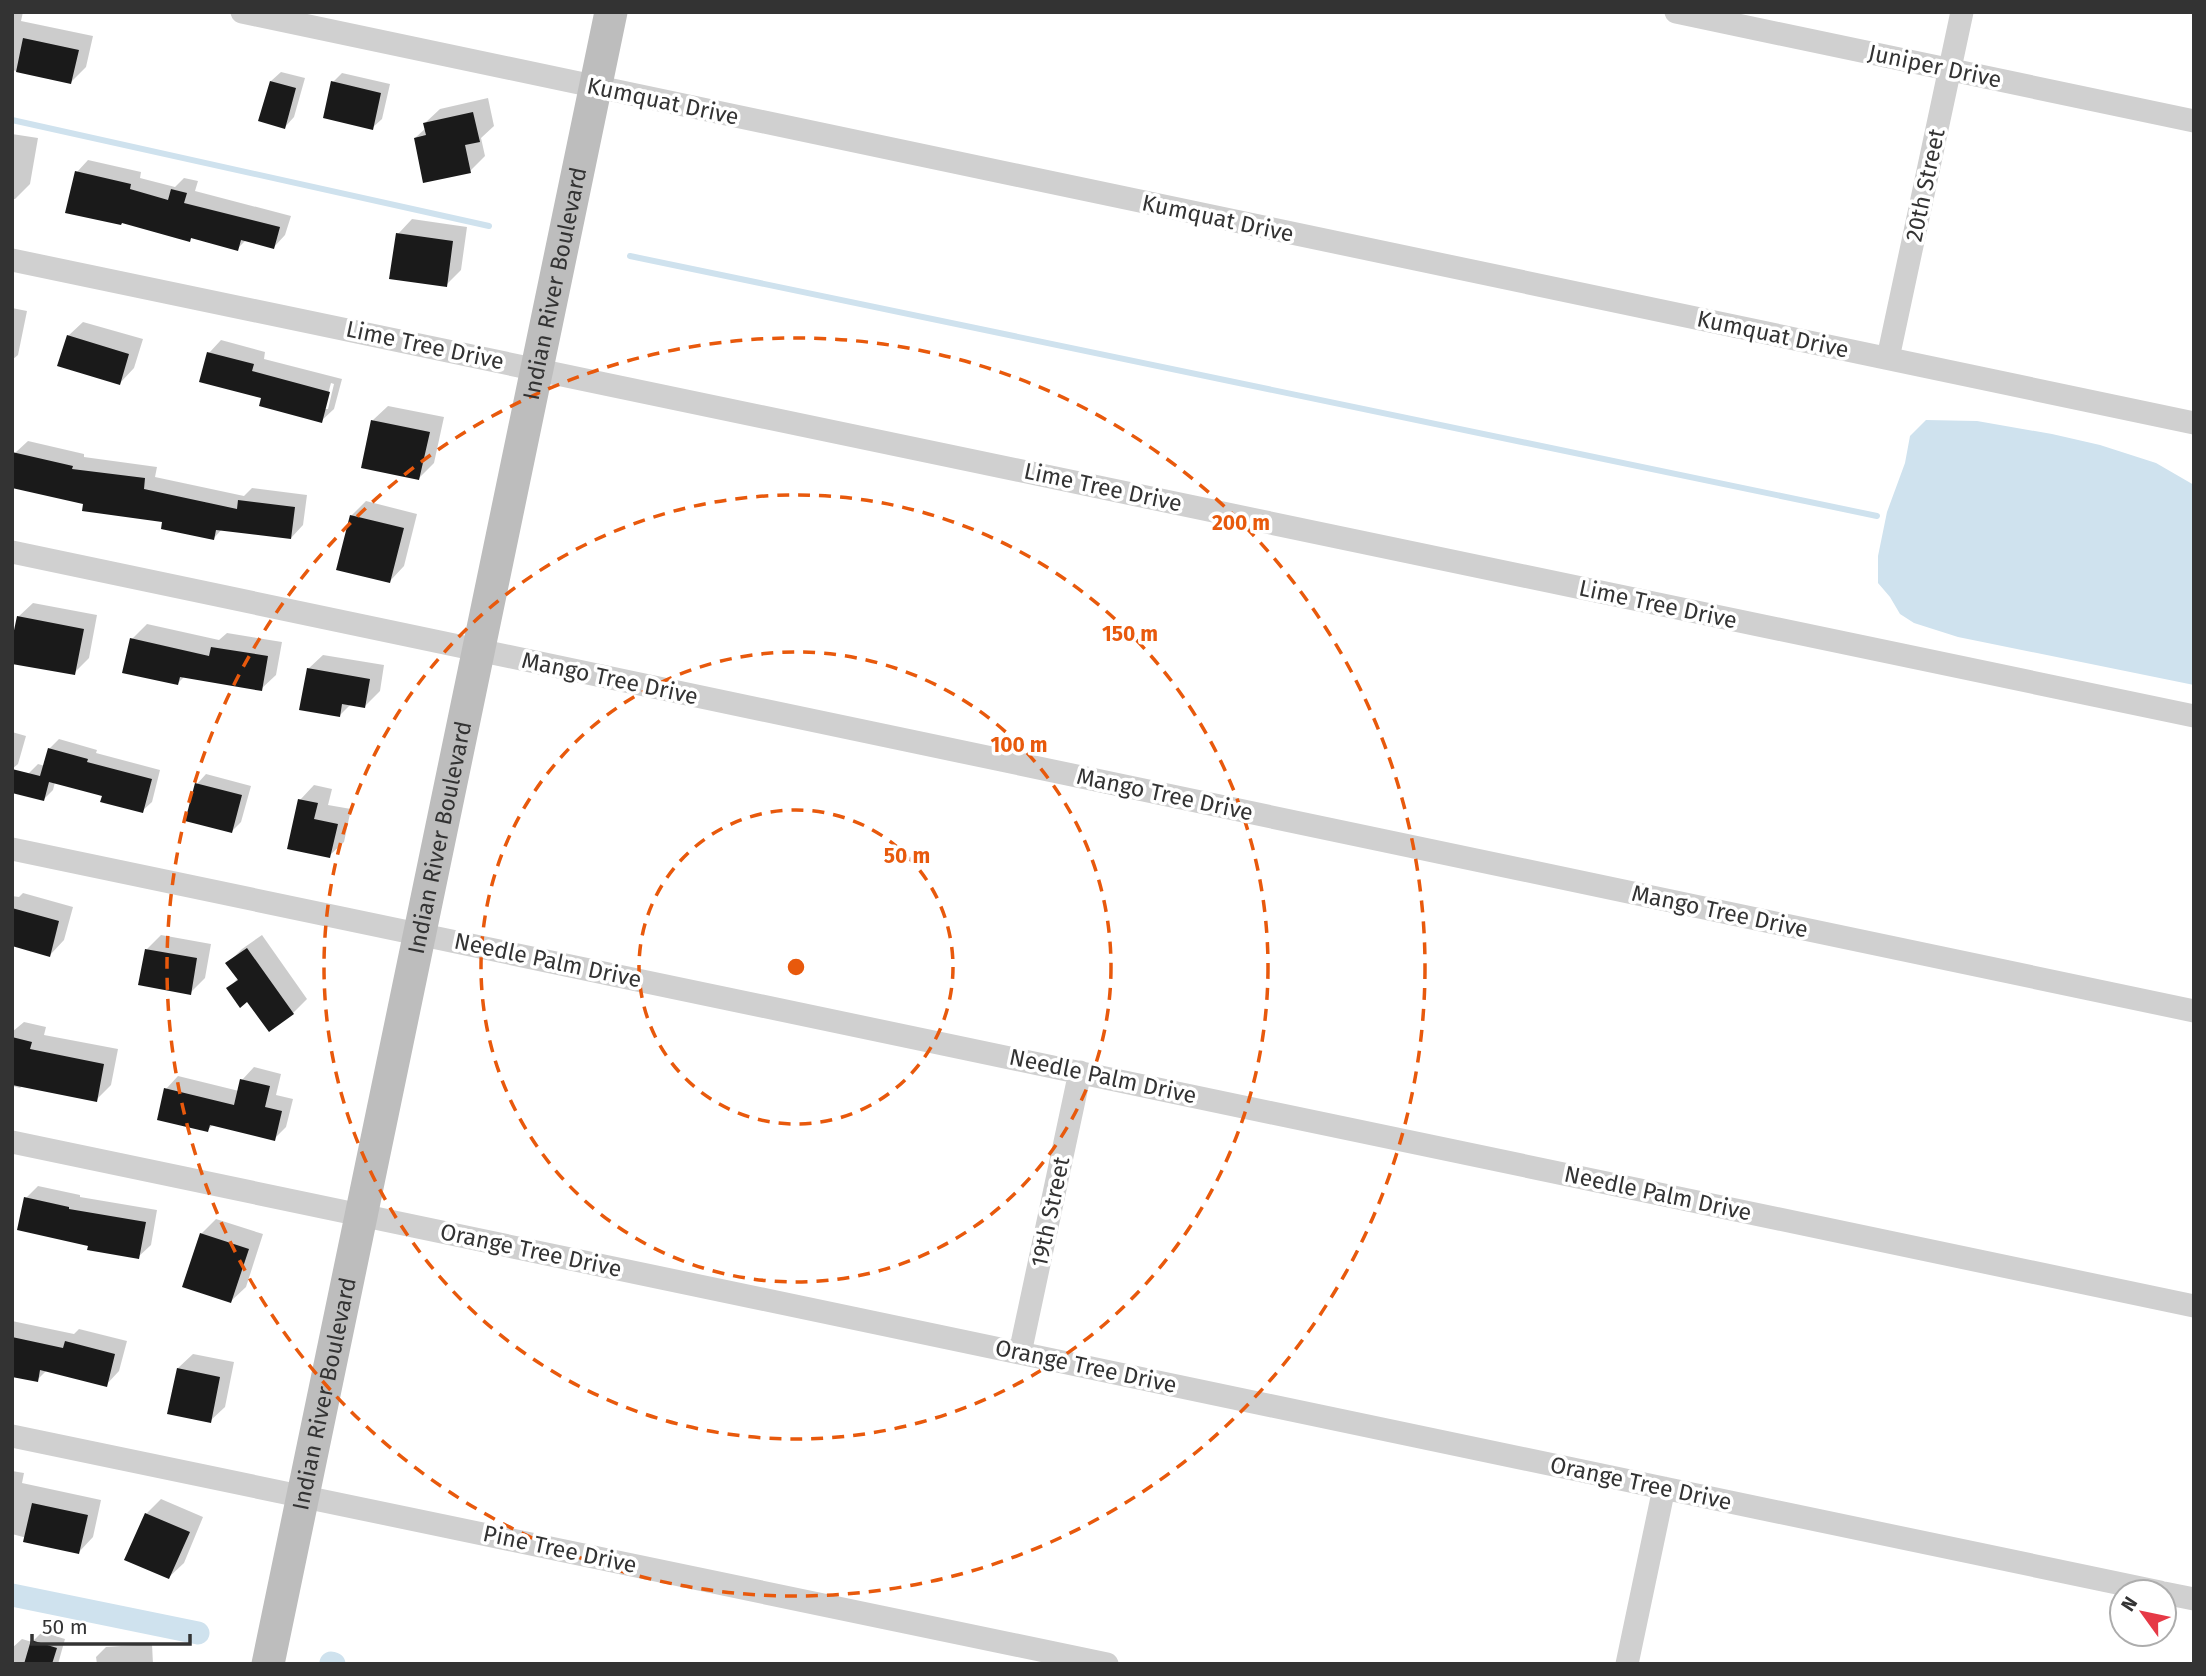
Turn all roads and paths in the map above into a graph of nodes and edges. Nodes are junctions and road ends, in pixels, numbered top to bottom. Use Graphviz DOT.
graph roads {
  1 [pos="242,12"];
  2 [pos="611,12"];
  3 [pos="1675,12"];
  4 [pos="1962,12"];
  5 [pos="1950,69"];
  6 [pos="595,87"];
  7 [pos="2194,121"];
  8 [pos="12,260"];
  9 [pos="1888,358"];
  10 [pos="537,368"];
  11 [pos="2194,423"];
  12 [pos="12,552"];
  13 [pos="478,650"];
  14 [pos="2194,716"];
  15 [pos="12,849"];
  16 [pos="419,933"];
  17 [pos="2194,1011"];
  18 [pos="1080,1072"];
  19 [pos="12,1142"];
  20 [pos="361,1214"];
  21 [pos="2194,1306"];
  22 [pos="1020,1353"];
  23 [pos="12,1436"];
  24 [pos="1664,1488"];
  25 [pos="303,1495"];
  26 [pos="2108,1581"];
  27 [pos="268,1664"];
  28 [pos="1107,1664"];
  29 [pos="1627,1664"];
  1 -- 6 [label="street, Kumquat Drive"];
  2 -- 6 [label="main road, Indian River Boulevard"];
  3 -- 5 [label="street, Juniper Drive"];
  4 -- 5 [label="street, 20th Street"];
  5 -- 7 [label="street, Juniper Drive"];
  5 -- 9 [label="street, 20th Street"];
  6 -- 9 [label="street, Kumquat Drive"];
  6 -- 10 [label="main road, Indian River Boulevard"];
  8 -- 10 [label="street, Lime Tree Drive"];
  9 -- 11 [label="street, Kumquat Drive"];
  10 -- 13 [label="main road, Indian River Boulevard"];
  10 -- 14 [label="street, Lime Tree Drive"];
  12 -- 13 [label="street, Mango Tree Drive"];
  13 -- 16 [label="main road, Indian River Boulevard"];
  13 -- 17 [label="street, Mango Tree Drive"];
  15 -- 16 [label="street, Needle Palm Drive"];
  16 -- 18 [label="street, Needle Palm Drive"];
  16 -- 20 [label="main road, Indian River Boulevard"];
  18 -- 21 [label="street, Needle Palm Drive"];
  18 -- 22 [label="street, 19th Street"];
  19 -- 20 [label="street, Orange Tree Drive"];
  20 -- 22 [label="street, Orange Tree Drive"];
  20 -- 25 [label="main road, Indian River Boulevard"];
  22 -- 24 [label="street, Orange Tree Drive"];
  23 -- 25 [label="street, Pine Tree Drive"];
  24 -- 26 [label="street, Orange Tree Drive"];
  24 -- 29 [label="street"];
  25 -- 27 [label="main road, Indian River Boulevard"];
  25 -- 28 [label="street, Pine Tree Drive"];
}
